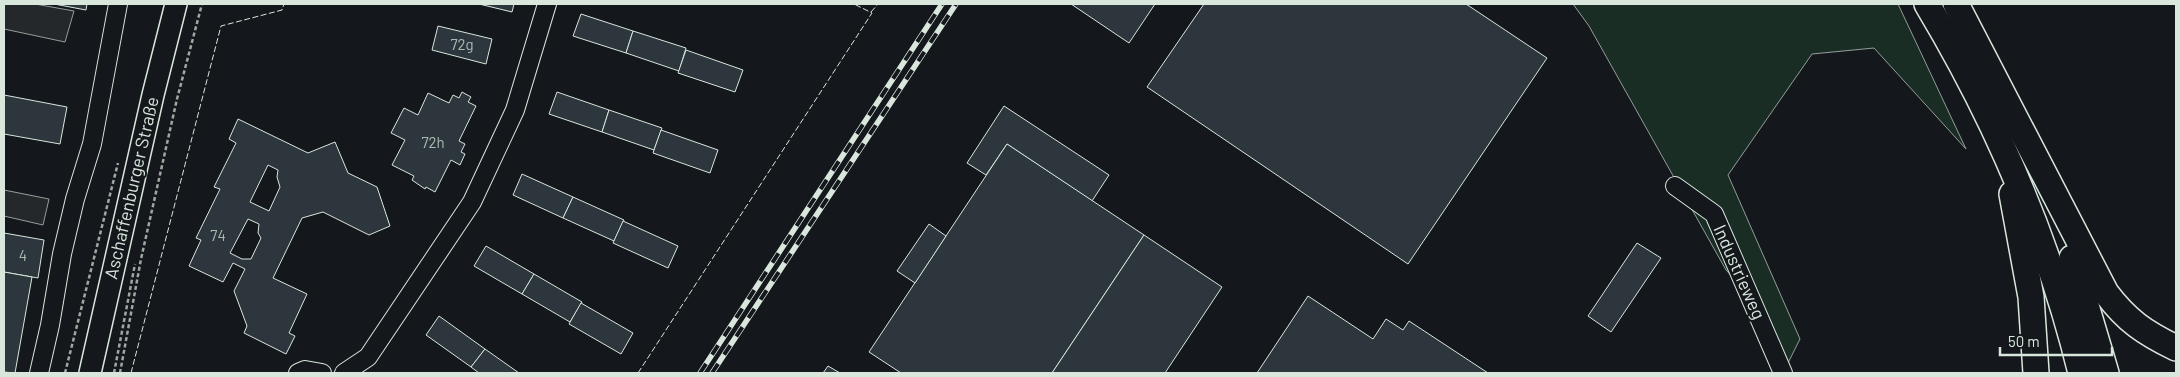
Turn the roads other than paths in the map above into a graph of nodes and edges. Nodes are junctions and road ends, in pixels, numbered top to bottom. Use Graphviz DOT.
graph roads {
  1 [pos="118,4"];
  2 [pos="176,4"];
  3 [pos="547,4"];
  4 [pos="1927,4"];
  5 [pos="1956,4"];
  6 [pos="2004,150"];
  7 [pos="2042,173"];
  8 [pos="1676,186"];
  9 [pos="2176,348"];
  10 [pos="39,373"];
  11 [pos="90,373"];
  12 [pos="298,373"];
  13 [pos="322,373"];
  14 [pos="344,373"];
  15 [pos="1783,373"];
  16 [pos="2036,373"];
  17 [pos="2081,373"];
  18 [pos="2106,373"];
  1 -- 10 [label="street"];
  2 -- 11 [label="main road, Aschaffenburger Straße"];
  3 -- 14 [label="street"];
  4 -- 6 [label="highway"];
  5 -- 7 [label="highway"];
  6 -- 16 [label="highway"];
  6 -- 17 [label="highway"];
  7 -- 9 [label="highway"];
  7 -- 18 [label="highway"];
  8 -- 15 [label="street, Industrieweg"];
  12 -- 13 [label="street"];
}
